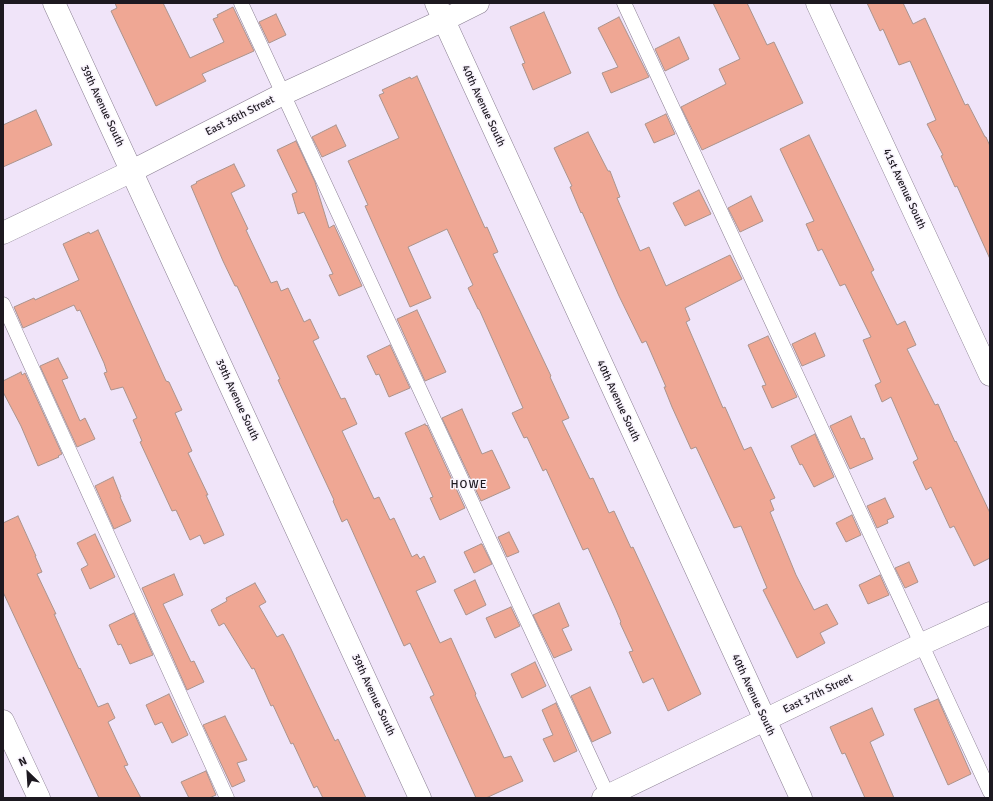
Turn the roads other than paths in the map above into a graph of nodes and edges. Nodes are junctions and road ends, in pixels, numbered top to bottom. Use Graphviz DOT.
graph roads {
  1 [pos="54,3"];
  2 [pos="241,3"];
  3 [pos="478,3"];
  4 [pos="624,3"];
  5 [pos="817,3"];
  6 [pos="440,12"];
  7 [pos="284,94"];
  8 [pos="132,171"];
  9 [pos="3,233"];
  10 [pos="3,304"];
  11 [pos="990,375"];
  12 [pos="990,613"];
  13 [pos="922,644"];
  14 [pos="765,720"];
  15 [pos="3,721"];
  16 [pos="990,792"];
  17 [pos="606,797"];
  18 [pos="39,798"];
  19 [pos="227,798"];
  20 [pos="420,798"];
  21 [pos="801,798"];
  1 -- 8 [label="street, 39th Avenue South"];
  2 -- 7 [label="lane"];
  3 -- 6 [label="street, East 36th Street"];
  4 -- 13 [label="lane"];
  5 -- 11 [label="street, 41st Avenue South"];
  6 -- 7 [label="street, East 36th Street"];
  6 -- 14 [label="street, 40th Avenue South"];
  7 -- 8 [label="street, East 36th Street"];
  7 -- 17 [label="lane"];
  8 -- 9 [label="street, East 36th Street"];
  8 -- 20 [label="street, 39th Avenue South"];
  10 -- 19 [label="lane"];
  12 -- 13 [label="street, East 37th Street"];
  13 -- 14 [label="street, East 37th Street"];
  13 -- 16 [label="lane"];
  14 -- 17 [label="street, East 37th Street"];
  14 -- 21 [label="street, 40th Avenue South"];
  15 -- 18 [label="street"];
}
